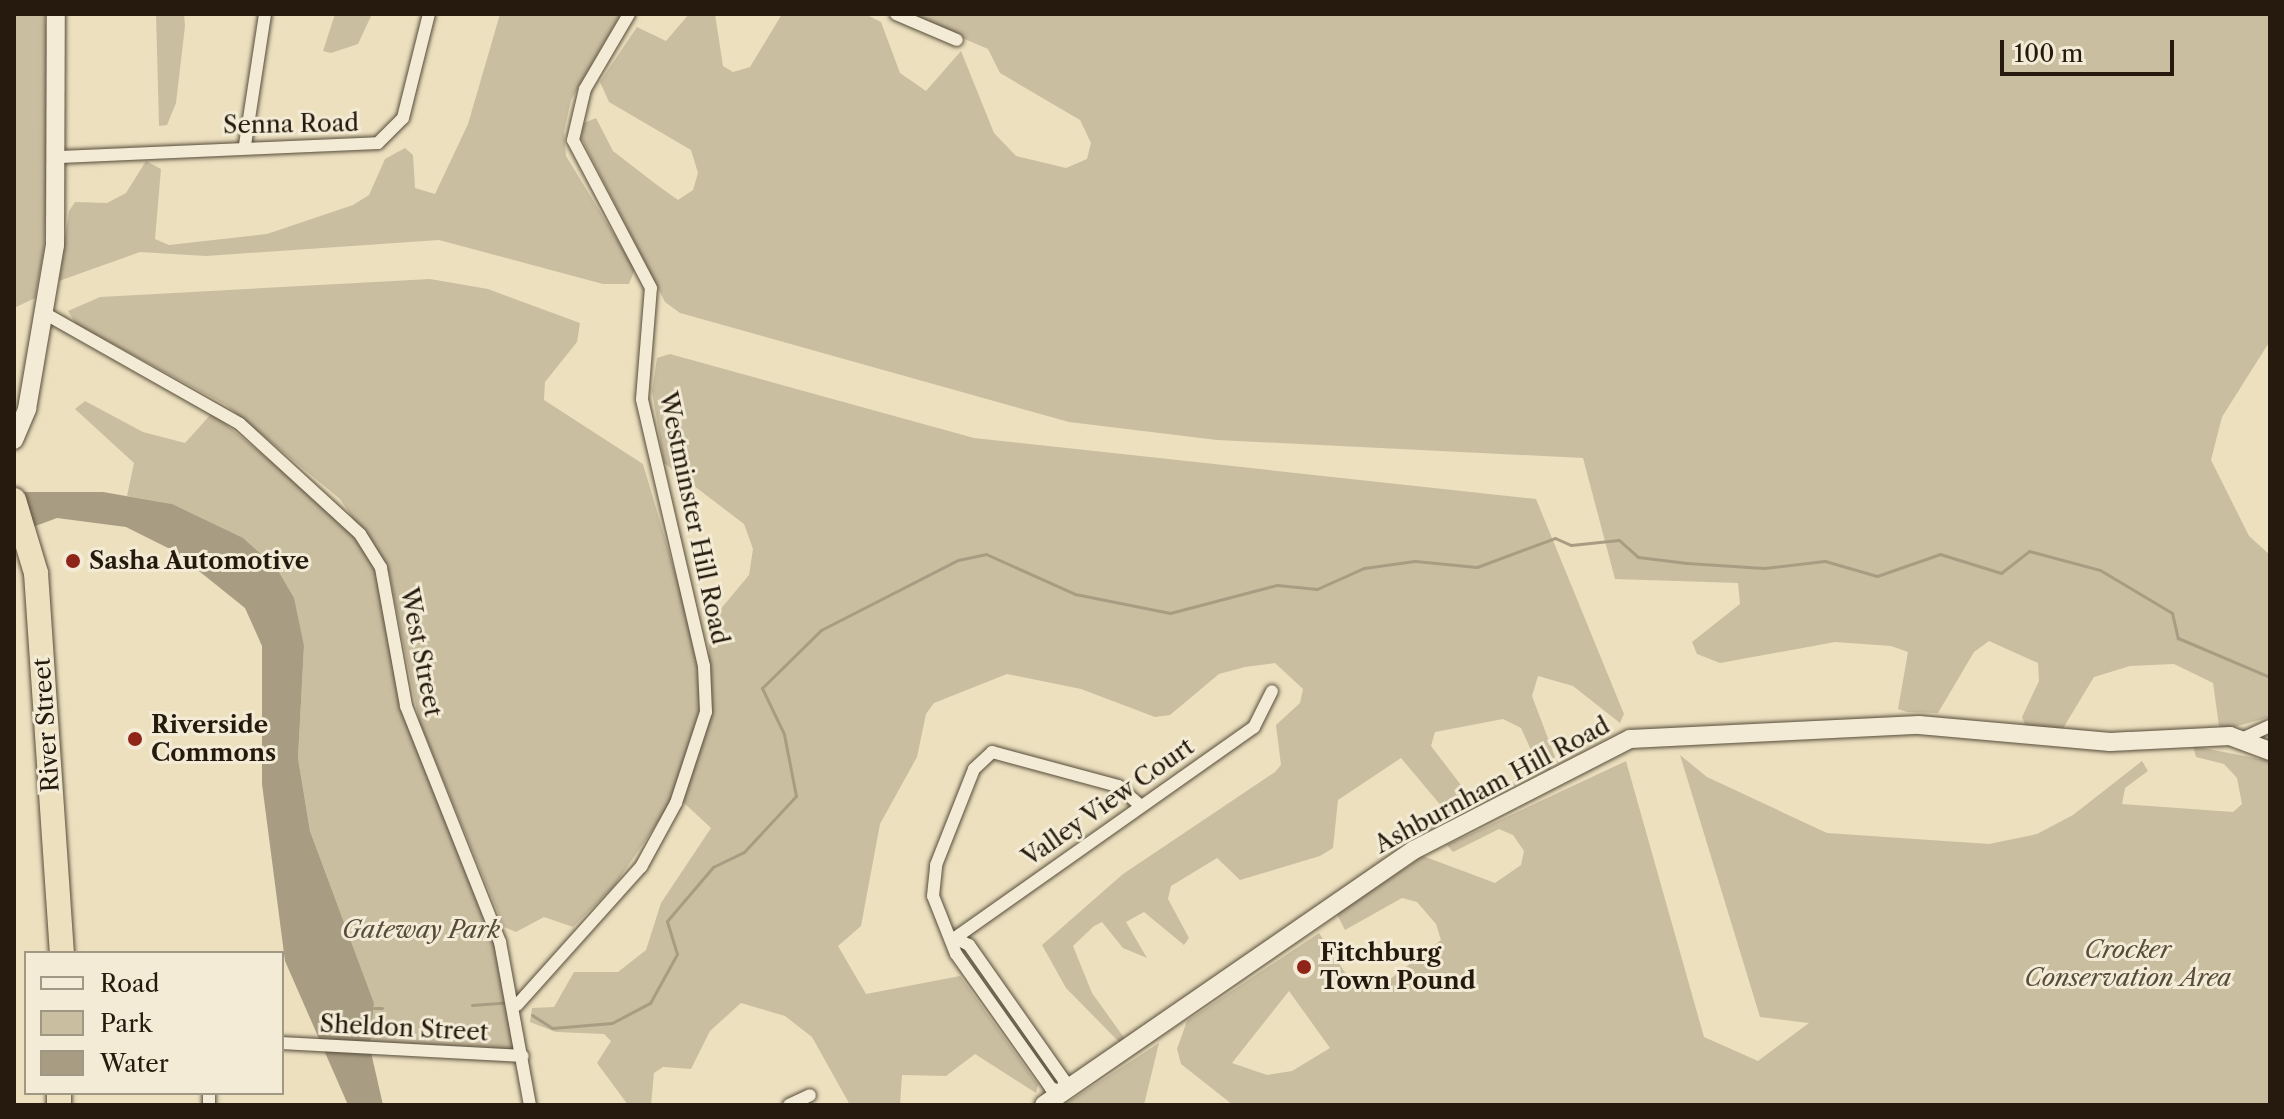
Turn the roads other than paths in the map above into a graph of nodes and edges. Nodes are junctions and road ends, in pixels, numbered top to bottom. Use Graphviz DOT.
graph roads {
  1 [pos="56,14"];
  2 [pos="265,14"];
  3 [pos="429,14"];
  4 [pos="629,14"];
  5 [pos="896,14"];
  6 [pos="957,40"];
  7 [pos="245,145"];
  8 [pos="60,157"];
  9 [pos="44,313"];
  10 [pos="35,355"];
  11 [pos="14,417"];
  12 [pos="14,440"];
  13 [pos="14,500"];
  14 [pos="1272,691"];
  15 [pos="2270,726"];
  16 [pos="2244,738"];
  17 [pos="2270,751"];
  18 [pos="1141,806"];
  19 [pos="955,938"];
  20 [pos="62,951"];
  21 [pos="517,1005"];
  22 [pos="284,1043"];
  23 [pos="523,1056"];
  24 [pos="1063,1092"];
  25 [pos="810,1095"];
  26 [pos="530,1105"];
  27 [pos="789,1105"];
  28 [pos="1044,1105"];
  1 -- 8 [label="street"];
  2 -- 7 [label="street"];
  3 -- 7 [label="street, Senna Road"];
  4 -- 21 [label="street, Westminster Hill Road"];
  5 -- 6 [label="street"];
  7 -- 8 [label="street, Senna Road"];
  8 -- 9 [label="street"];
  9 -- 10 [label="street"];
  9 -- 21 [label="street, West Street"];
  10 -- 11 [label="street"];
  10 -- 12 [label="street"];
  13 -- 20 [label="highway, River Street"];
  14 -- 18 [label="street, Valley View Court"];
  15 -- 16 [label="street"];
  16 -- 17 [label="street, Ashburnham Hill Road"];
  16 -- 24 [label="street, Ashburnham Hill Road"];
  18 -- 19 [label="street, Valley View Court"];
  18 -- 19 [label="street"];
  19 -- 24 [label="street"];
  21 -- 23 [label="street, West Street"];
  22 -- 23 [label="street, Sheldon Street"];
  23 -- 26 [label="street, West Street"];
  24 -- 28 [label="street, Ashburnham Hill Road"];
  25 -- 27 [label="street"];
}
